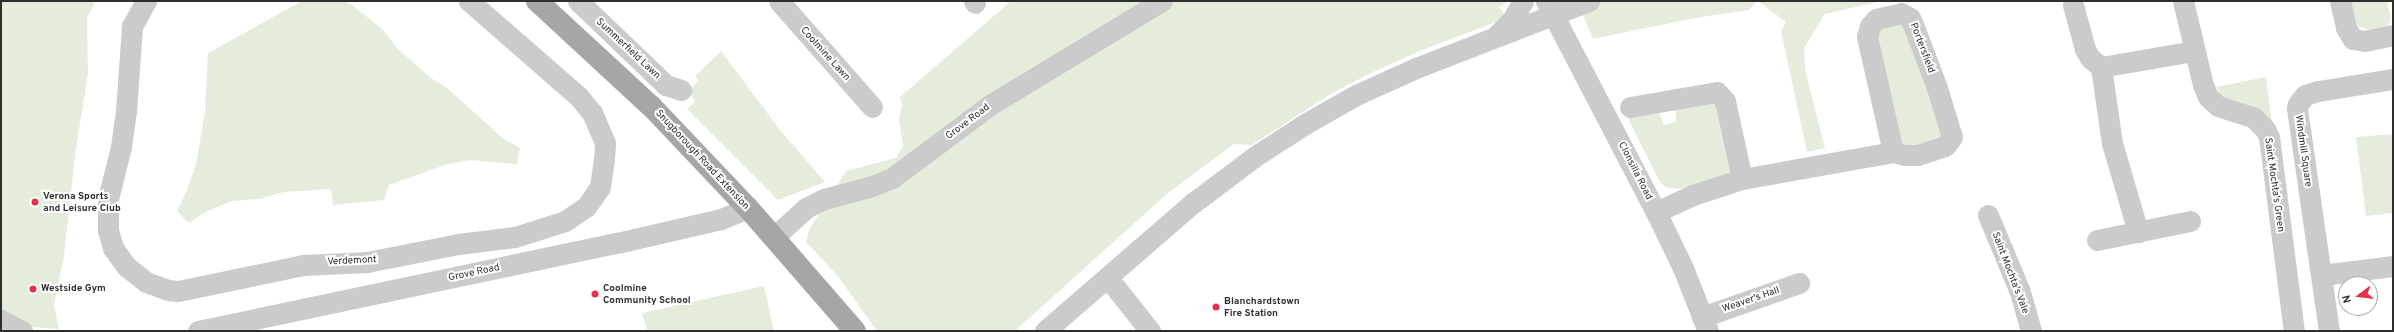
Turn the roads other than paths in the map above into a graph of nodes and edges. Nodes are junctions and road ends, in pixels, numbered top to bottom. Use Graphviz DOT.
graph roads {
  1 [pos="146,1"];
  2 [pos="469,1"];
  3 [pos="537,1"];
  4 [pos="578,1"];
  5 [pos="778,1"];
  6 [pos="1162,1"];
  7 [pos="1523,1"];
  8 [pos="1590,1"];
  9 [pos="2184,1"];
  10 [pos="2340,1"];
  11 [pos="2073,5"];
  12 [pos="1550,8"];
  13 [pos="2393,35"];
  14 [pos="1494,38"];
  15 [pos="2194,51"];
  16 [pos="2101,67"];
  17 [pos="2393,79"];
  18 [pos="681,90"];
  19 [pos="872,107"];
  20 [pos="1630,107"];
  21 [pos="1893,152"];
  22 [pos="1742,179"];
  23 [pos="748,208"];
  24 [pos="1656,212"];
  25 [pos="1988,215"];
  26 [pos="2190,222"];
  27 [pos="2138,232"];
  28 [pos="774,238"];
  29 [pos="2097,240"];
  30 [pos="2393,266"];
  31 [pos="2322,275"];
  32 [pos="1108,278"];
  33 [pos="1799,283"];
  34 [pos="1,320"];
  35 [pos="1705,324"];
  36 [pos="22,331"];
  37 [pos="198,331"];
  38 [pos="855,331"];
  39 [pos="1045,331"];
  40 [pos="1150,331"];
  41 [pos="2031,331"];
  42 [pos="2294,331"];
  43 [pos="2328,331"];
  1 -- 2 [label="street, Verdemont"];
  3 -- 23 [label="main road, Snugborough Road Extension"];
  4 -- 18 [label="street, Summerfield Lawn"];
  5 -- 19 [label="street, Coolmine Lawn"];
  6 -- 28 [label="street, Grove Road"];
  7 -- 14 [label="street"];
  8 -- 12 [label="street"];
  9 -- 15 [label="street, Saint Mochta's Green"];
  10 -- 13 [label="street"];
  11 -- 16 [label="street"];
  12 -- 14 [label="street"];
  12 -- 24 [label="street, Clonsilla Road"];
  14 -- 32 [label="street"];
  15 -- 16 [label="street"];
  15 -- 42 [label="street, Saint Mochta's Green"];
  16 -- 27 [label="street"];
  17 -- 31 [label="street, Windmill Square"];
  20 -- 22 [label="street"];
  21 -- 21 [label="street, Portersfield"];
  21 -- 22 [label="street, Portersfield"];
  22 -- 24 [label="street, Portersfield"];
  23 -- 28 [label="main road, Snugborough Road Extension"];
  23 -- 37 [label="street, Grove Road"];
  24 -- 35 [label="street, Clonsilla Road"];
  25 -- 41 [label="street, Saint Mochta's Vale"];
  26 -- 27 [label="street"];
  27 -- 29 [label="street"];
  28 -- 38 [label="main road, Snugborough Road Extension"];
  30 -- 31 [label="street"];
  31 -- 43 [label="street, Windmill Square"];
  32 -- 39 [label="street"];
  32 -- 40 [label="street"];
  33 -- 35 [label="street, Weaver's Hall"];
  34 -- 36 [label="street"];
}
